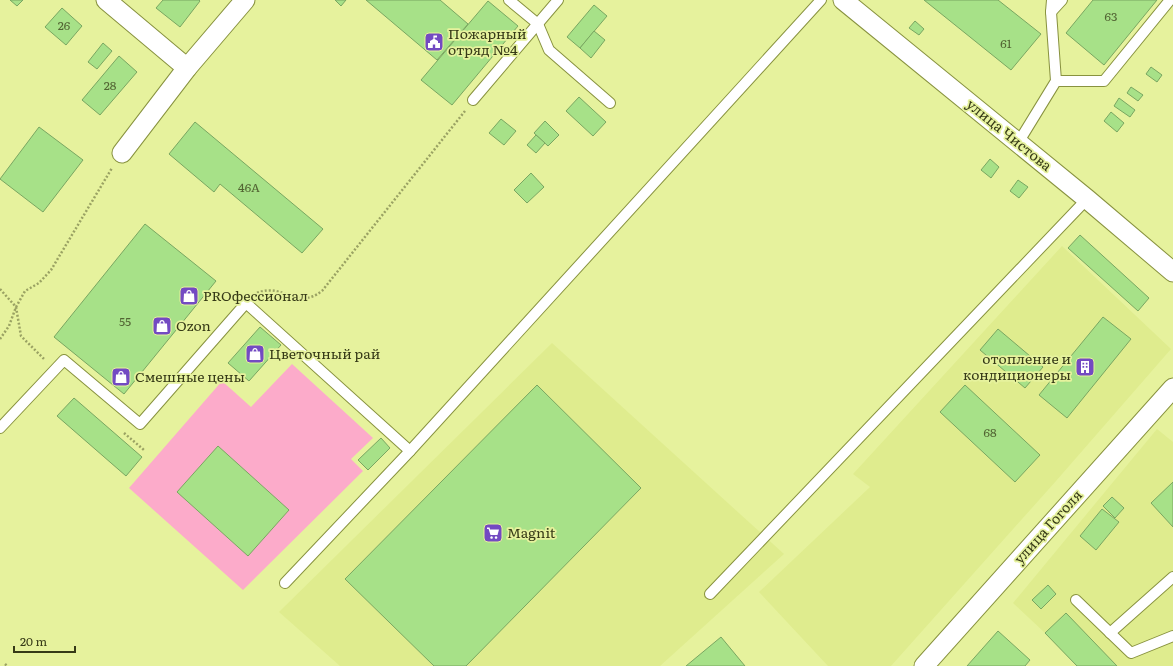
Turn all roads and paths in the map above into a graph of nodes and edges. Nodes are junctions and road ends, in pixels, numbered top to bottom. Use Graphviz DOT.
graph roads {
  1 [pos="106,0"];
  2 [pos="245,0"];
  3 [pos="510,0"];
  4 [pos="558,0"];
  5 [pos="821,0"];
  6 [pos="843,0"];
  7 [pos="1052,0"];
  8 [pos="1062,0"];
  9 [pos="1170,0"];
  10 [pos="1050,12"];
  11 [pos="538,24"];
  12 [pos="187,68"];
  13 [pos="1056,81"];
  14 [pos="473,100"];
  15 [pos="610,103"];
  16 [pos="1018,143"];
  17 [pos="122,152"];
  18 [pos="1087,199"];
  19 [pos="1173,272"];
  20 [pos="246,303"];
  21 [pos="0,339"];
  22 [pos="1173,388"];
  23 [pos="0,428"];
  24 [pos="410,451"];
  25 [pos="1173,577"];
  26 [pos="285,583"];
  27 [pos="710,594"];
  28 [pos="1076,600"];
  29 [pos="1110,633"];
  30 [pos="1173,636"];
  31 [pos="924,666"];
  1 -- 12 [label="street"];
  2 -- 12 [label="street"];
  3 -- 11 [label="lane"];
  4 -- 11 [label="lane"];
  5 -- 24 [label="lane"];
  6 -- 16 [label="street, улица Чистова"];
  7 -- 10 [label="lane"];
  8 -- 10 [label="lane"];
  9 -- 13 [label="lane"];
  10 -- 13 [label="lane"];
  11 -- 14 [label="lane"];
  11 -- 15 [label="lane"];
  12 -- 17 [label="street"];
  13 -- 16 [label="lane"];
  14 -- 20 [label="path"];
  16 -- 18 [label="street, улица Чистова"];
  17 -- 21 [label="path"];
  18 -- 19 [label="street, улица Чистова"];
  18 -- 27 [label="lane"];
  20 -- 23 [label="lane"];
  20 -- 24 [label="lane"];
  22 -- 31 [label="street, улица Гоголя"];
  24 -- 26 [label="lane"];
  25 -- 29 [label="lane"];
  28 -- 29 [label="lane"];
  29 -- 30 [label="lane"];
}
